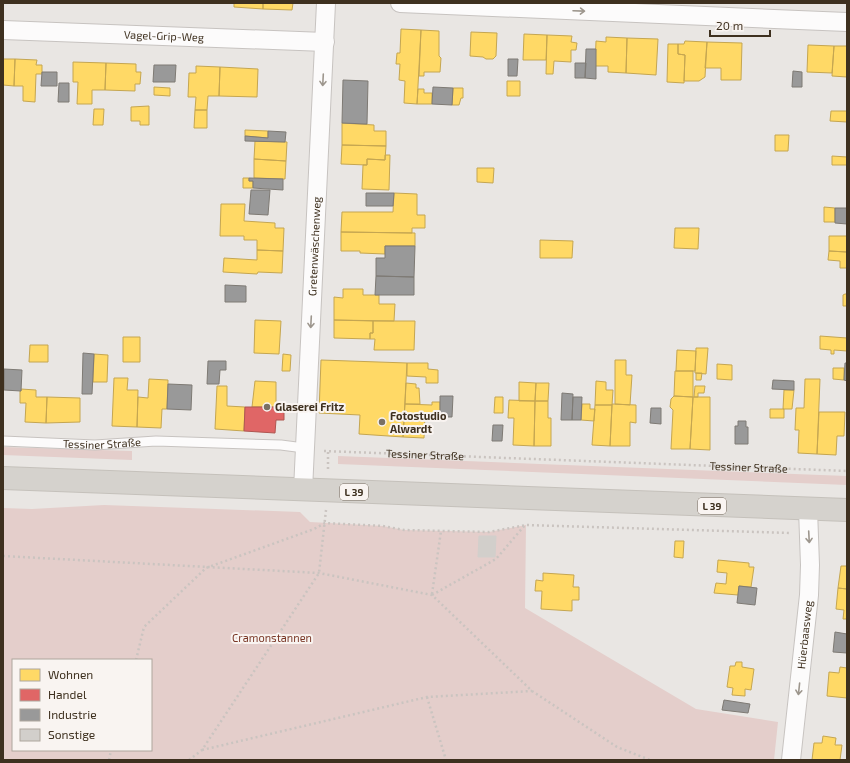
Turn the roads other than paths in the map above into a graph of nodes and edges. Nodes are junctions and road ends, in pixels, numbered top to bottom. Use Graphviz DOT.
graph roads {
  1 [pos="326,3"];
  2 [pos="400,3"];
  3 [pos="847,22"];
  4 [pos="3,30"];
  5 [pos="325,42"];
  6 [pos="3,441"];
  7 [pos="304,448"];
  8 [pos="3,478"];
  9 [pos="303,490"];
  10 [pos="808,509"];
  11 [pos="847,510"];
  12 [pos="791,760"];
  1 -- 5 [label="street, Gretenwäschenweg"];
  2 -- 3 [label="street, one-way"];
  4 -- 5 [label="street, Vagel-Grip-Weg"];
  5 -- 7 [label="street, Gretenwäschenweg, one-way"];
  6 -- 7 [label="lane, Tessiner Straße"];
  7 -- 9 [label="street, Gretenwäschenweg"];
  8 -- 9 [label="main road, L 39"];
  9 -- 10 [label="main road, L 39"];
  10 -- 11 [label="main road, L 39"];
  10 -- 12 [label="street, Hüerbaasweg, one-way"];
}
